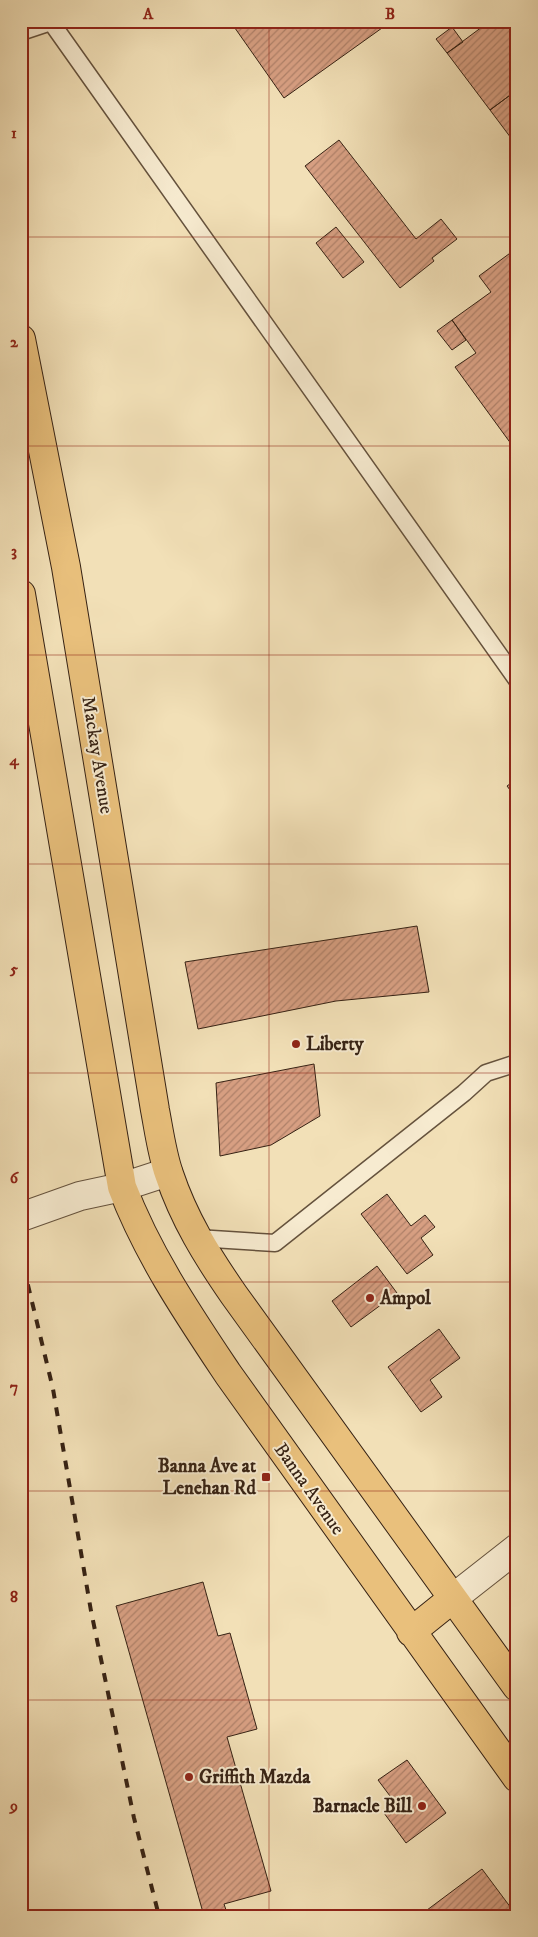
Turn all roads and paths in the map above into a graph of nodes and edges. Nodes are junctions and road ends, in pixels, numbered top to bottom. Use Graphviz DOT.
graph roads {
  1 [pos="21,32"];
  2 [pos="21,339"];
  3 [pos="21,594"];
  4 [pos="517,680"];
  5 [pos="517,1063"];
  6 [pos="168,1172"];
  7 [pos="122,1187"];
  8 [pos="21,1217"];
  9 [pos="197,1238"];
  10 [pos="517,1548"];
  11 [pos="452,1599"];
  12 [pos="411,1632"];
  13 [pos="517,1687"];
  14 [pos="517,1778"];
  1 -- 4 [label="lane"];
  2 -- 6 [label="main road, Mackay Avenue"];
  3 -- 7 [label="main road"];
  5 -- 9 [label="lane"];
  6 -- 7 [label="street"];
  6 -- 9 [label="main road"];
  7 -- 8 [label="street"];
  7 -- 12 [label="main road, Banna Avenue"];
  9 -- 11 [label="main road"];
  10 -- 11 [label="street"];
  11 -- 12 [label="main road"];
  11 -- 13 [label="main road"];
  12 -- 14 [label="main road, Banna Avenue"];
}
